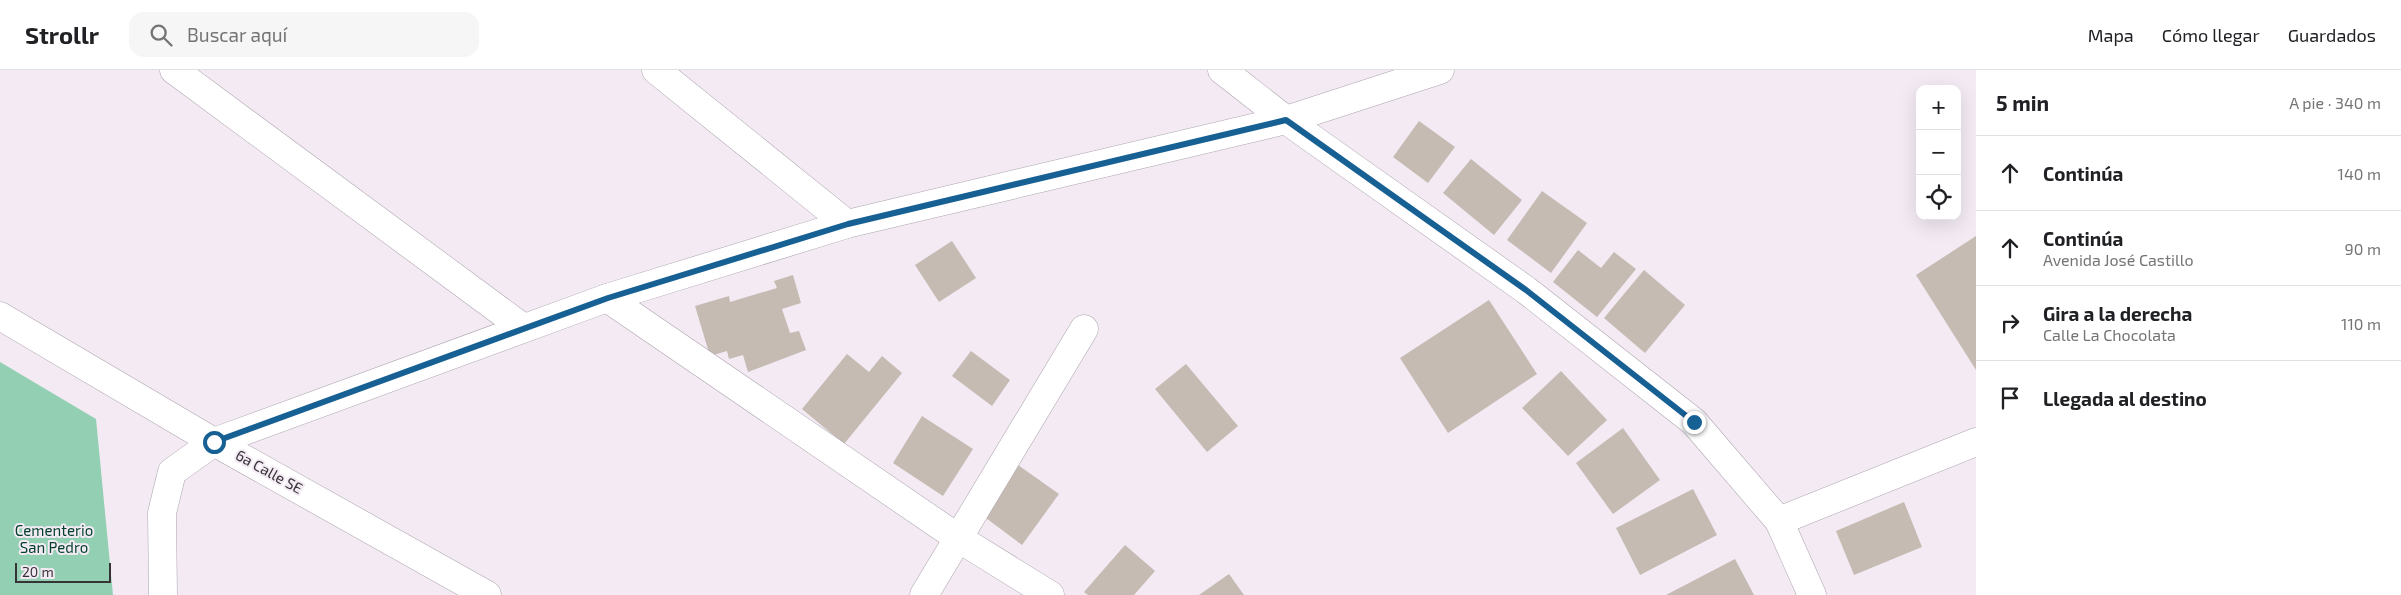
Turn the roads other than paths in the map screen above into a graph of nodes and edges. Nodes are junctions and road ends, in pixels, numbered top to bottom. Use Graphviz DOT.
graph roads {
  1 [pos="174,70"];
  2 [pos="656,70"];
  3 [pos="1222,70"];
  4 [pos="1440,70"];
  5 [pos="1286,120"];
  6 [pos="848,224"];
  7 [pos="608,298"];
  8 [pos="0,316"];
  9 [pos="522,327"];
  10 [pos="1084,329"];
  11 [pos="214,442"];
  12 [pos="1976,442"];
  13 [pos="1779,521"];
  14 [pos="958,538"];
  15 [pos="163,595"];
  16 [pos="487,595"];
  17 [pos="924,595"];
  18 [pos="1050,595"];
  19 [pos="1812,595"];
  1 -- 9 [label="street"];
  2 -- 6 [label="street"];
  3 -- 5 [label="street"];
  4 -- 5 [label="street"];
  5 -- 6 [label="street"];
  5 -- 13 [label="street"];
  6 -- 7 [label="street"];
  7 -- 9 [label="street"];
  7 -- 14 [label="street"];
  8 -- 11 [label="street, 6a Calle SE"];
  9 -- 11 [label="street"];
  10 -- 14 [label="street"];
  11 -- 15 [label="street"];
  11 -- 16 [label="street, 6a Calle SE"];
  12 -- 13 [label="street"];
  13 -- 19 [label="street"];
  14 -- 17 [label="street"];
  14 -- 18 [label="street"];
}
